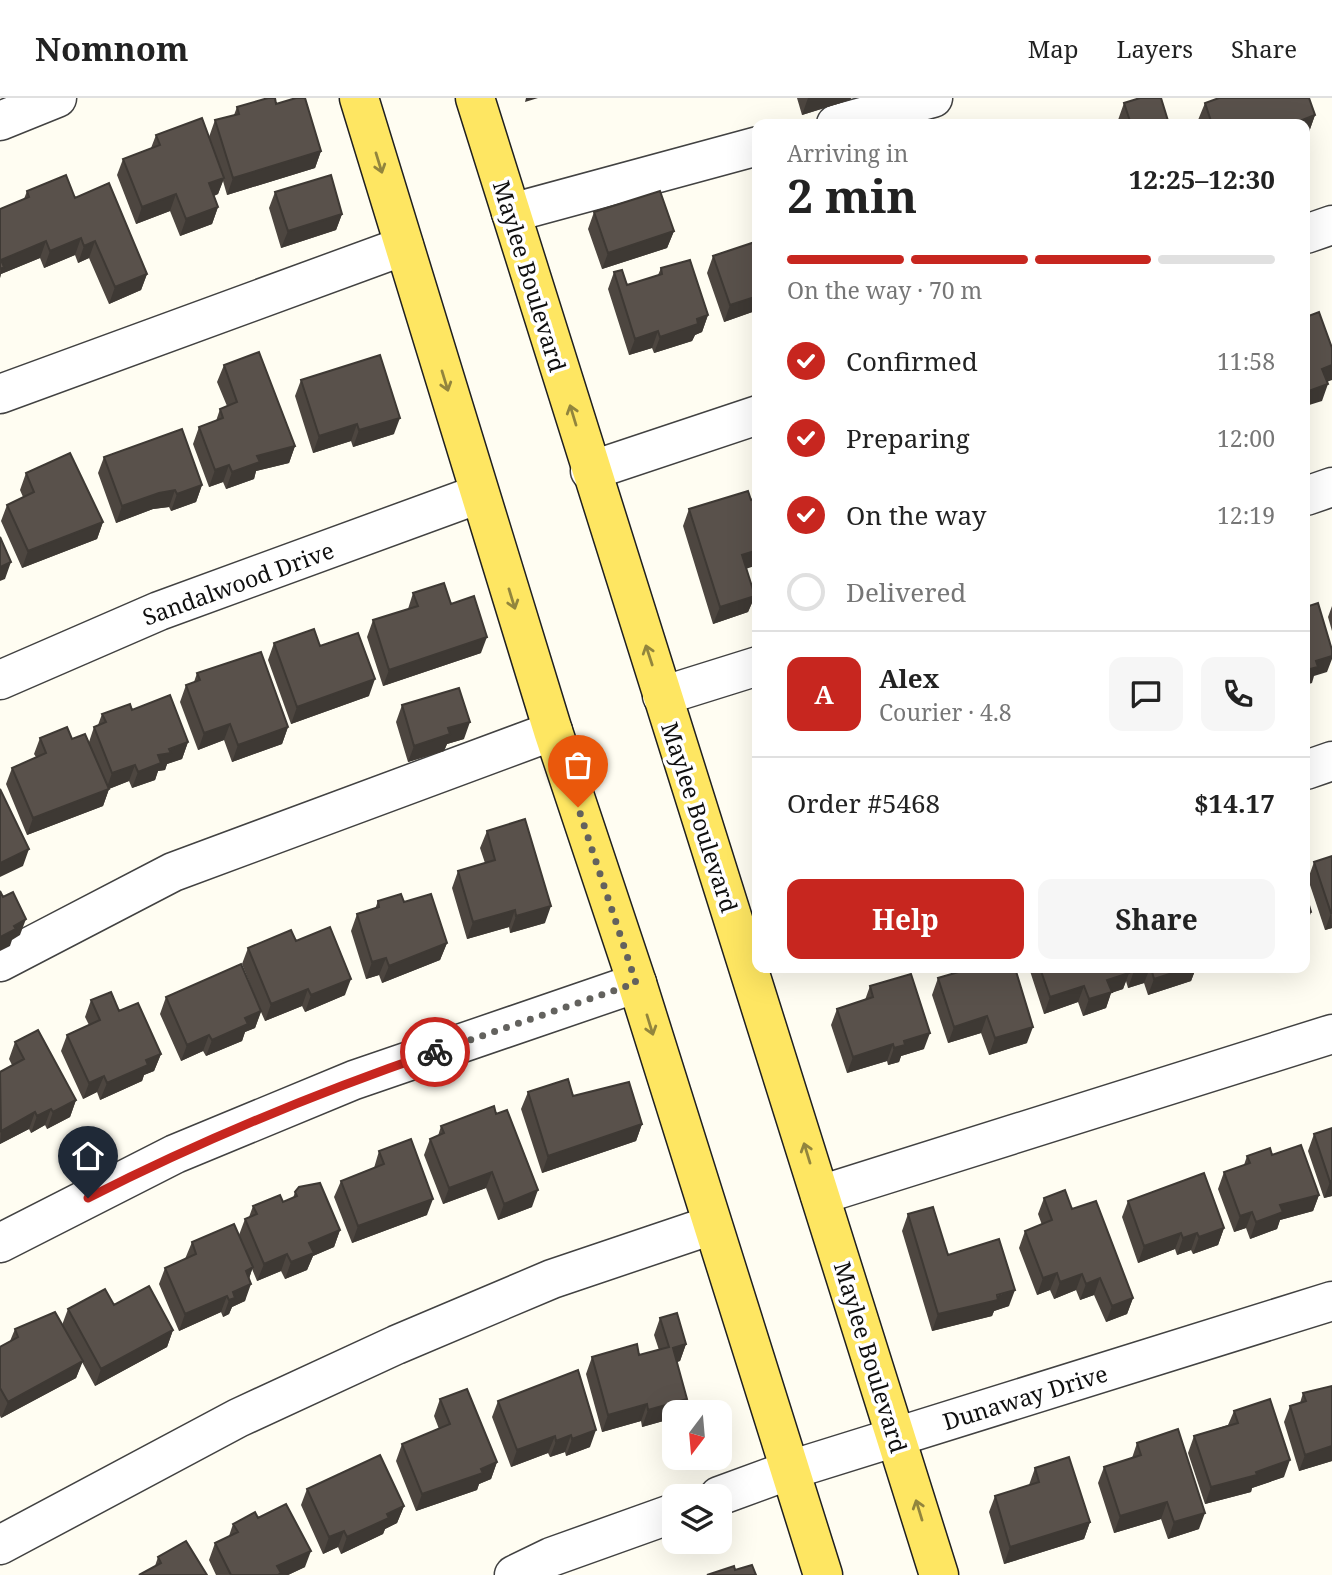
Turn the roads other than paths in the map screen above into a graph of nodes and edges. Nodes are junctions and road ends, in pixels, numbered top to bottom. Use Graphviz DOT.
graph roads {
  1 [pos="57,98"];
  2 [pos="359,98"];
  3 [pos="475,98"];
  4 [pos="933,98"];
  5 [pos="855,119"];
  6 [pos="0,121"];
  7 [pos="752,148"];
  8 [pos="511,213"];
  9 [pos="1332,225"];
  10 [pos="1310,233"];
  11 [pos="404,246"];
  12 [pos="0,394"];
  13 [pos="752,417"];
  14 [pos="590,471"];
  15 [pos="1332,487"];
  16 [pos="479,494"];
  17 [pos="1310,495"];
  18 [pos="752,668"];
  19 [pos="0,680"];
  20 [pos="662,696"];
  21 [pos="553,731"];
  22 [pos="1332,761"];
  23 [pos="1310,768"];
  24 [pos="750,947"];
  25 [pos="0,962"];
  26 [pos="757,973"];
  27 [pos="636,983"];
  28 [pos="1332,1034"];
  29 [pos="820,1195"];
  30 [pos="712,1225"];
  31 [pos="0,1243"];
  32 [pos="1332,1301"];
  33 [pos="895,1437"];
  34 [pos="790,1470"];
  35 [pos="732,1491"];
  36 [pos="662,1517"];
  37 [pos="0,1545"];
  38 [pos="514,1575"];
  39 [pos="823,1575"];
  40 [pos="939,1575"];
  1 -- 6 [label="street"];
  2 -- 11 [label="main road, one-way"];
  3 -- 8 [label="main road, Maylee Boulevard"];
  4 -- 5 [label="street"];
  7 -- 8 [label="street"];
  14 -- 8 [label="main road, Maylee Boulevard, one-way"];
  9 -- 10 [label="street"];
  11 -- 12 [label="street"];
  11 -- 16 [label="main road, one-way"];
  13 -- 14 [label="street"];
  20 -- 14 [label="main road, Maylee Boulevard, one-way"];
  15 -- 17 [label="street"];
  16 -- 19 [label="street, Sandalwood Drive"];
  16 -- 21 [label="main road, one-way"];
  18 -- 20 [label="street"];
  20 -- 24 [label="main road, Maylee Boulevard"];
  21 -- 25 [label="street"];
  21 -- 27 [label="main road"];
  22 -- 23 [label="street"];
  29 -- 26 [label="main road, Maylee Boulevard, one-way"];
  27 -- 30 [label="main road, one-way"];
  27 -- 31 [label="street"];
  28 -- 29 [label="street"];
  29 -- 33 [label="main road, Maylee Boulevard"];
  30 -- 34 [label="main road"];
  30 -- 37 [label="street"];
  32 -- 33 [label="street, Dunaway Drive"];
  33 -- 34 [label="street, Dunaway Drive"];
  40 -- 33 [label="main road, Maylee Boulevard, one-way"];
  34 -- 35 [label="street, Dunaway Drive"];
  34 -- 39 [label="main road"];
  36 -- 38 [label="street"];
}
